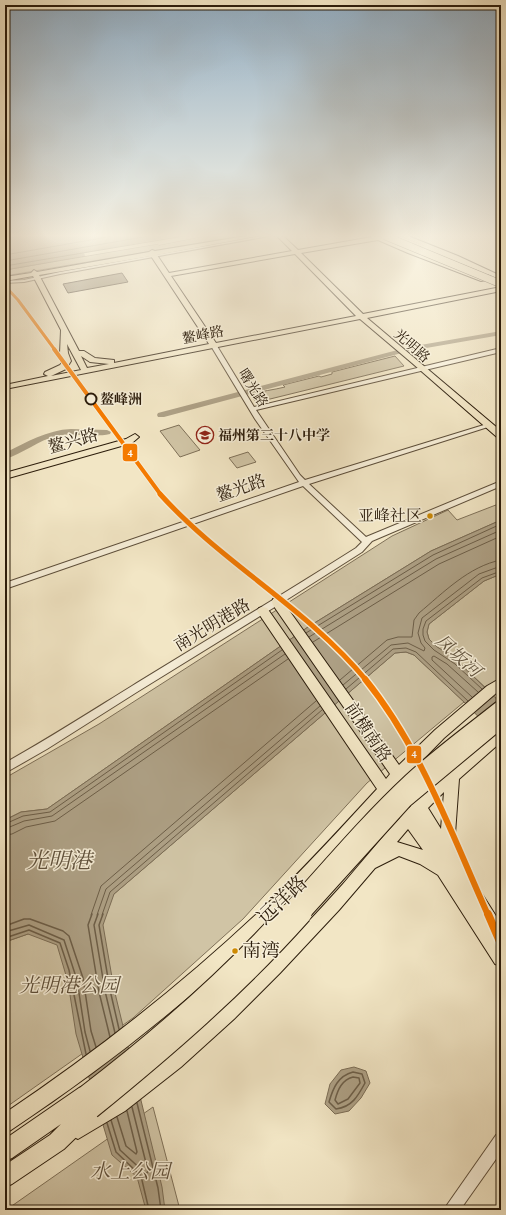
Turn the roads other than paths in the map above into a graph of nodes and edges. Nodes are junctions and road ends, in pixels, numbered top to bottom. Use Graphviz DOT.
graph roads {
  1 [pos="46,293"];
  2 [pos="48,293"];
  3 [pos="178,293"];
  4 [pos="337,293"];
  5 [pos="468,293"];
  6 [pos="471,293"];
  7 [pos="360,316"];
  8 [pos="63,329"];
  9 [pos="212,345"];
  10 [pos="501,350"];
  11 [pos="81,352"];
  12 [pos="111,362"];
  13 [pos="420,368"];
  14 [pos="87,369"];
  15 [pos="46,375"];
  16 [pos="5,383"];
  17 [pos="5,387"];
  18 [pos="252,409"];
  19 [pos="486,426"];
  20 [pos="501,436"];
  21 [pos="501,442"];
  22 [pos="5,474"];
  23 [pos="501,483"];
  24 [pos="303,484"];
  25 [pos="366,541"];
  26 [pos="5,586"];
  27 [pos="277,602"];
  28 [pos="262,611"];
  29 [pos="496,687"];
  30 [pos="501,708"];
  31 [pos="501,720"];
  32 [pos="497,738"];
  33 [pos="5,768"];
  34 [pos="399,776"];
  35 [pos="452,776"];
  36 [pos="385,791"];
  37 [pos="415,813"];
  38 [pos="371,863"];
  39 [pos="450,868"];
  40 [pos="501,938"];
  41 [pos="501,958"];
  42 [pos="91,1108"];
  43 [pos="5,1124"];
  44 [pos="501,1140"];
  45 [pos="5,1151"];
  46 [pos="5,1177"];
  47 [pos="452,1210"];
  1 -- 8 [label="main road"];
  2 -- 11 [label="main road"];
  3 -- 9 [label="main road, 曙光路"];
  4 -- 7 [label="main road, 光明路"];
  5 -- 7 [label="main road, 鳌峰路"];
  6 -- 7 [label="main road, 鳌峰路"];
  7 -- 9 [label="main road, 鳌峰路"];
  7 -- 13 [label="main road, 光明路"];
  8 -- 14 [label="main road"];
  8 -- 15 [label="main road"];
  9 -- 12 [label="main road, 鳌峰路"];
  9 -- 14 [label="main road, 鳌峰路"];
  9 -- 18 [label="street, 曙光路"];
  10 -- 13 [label="street"];
  11 -- 12 [label="main road"];
  11 -- 14 [label="main road"];
  12 -- 14 [label="main road, 鳌峰路"];
  13 -- 18 [label="street"];
  13 -- 19 [label="main road, 光明路"];
  14 -- 15 [label="main road, 鳌峰路"];
  14 -- 17 [label="main road, 鳌峰路"];
  15 -- 16 [label="main road, 鳌峰路"];
  18 -- 24 [label="street, 曙光路"];
  19 -- 20 [label="main road, 光明路"];
  19 -- 21 [label="main road, 光明路"];
  19 -- 24 [label="street, 鳌光路"];
  22 -- 22 [label="main road, 鳌兴路"];
  23 -- 25 [label="street, 南光明港路"];
  24 -- 25 [label="street, 曙光路"];
  24 -- 26 [label="street, 鳌光路"];
  25 -- 27 [label="street, 南光明港路"];
  27 -- 28 [label="street, 南光明港路"];
  27 -- 34 [label="main road, 前横南路"];
  28 -- 33 [label="street, 南光明港路"];
  28 -- 36 [label="main road, 前横南路"];
  29 -- 34 [label="main road, 远洋路"];
  30 -- 42 [label="highway, bridge"];
  31 -- 42 [label="highway, bridge"];
  32 -- 35 [label="main road"];
  34 -- 36 [label="main road, 远洋路"];
  34 -- 37 [label="main road, 前横南路"];
  35 -- 37 [label="main road"];
  35 -- 39 [label="main road, 前横南路"];
  36 -- 37 [label="main road, 前横南路"];
  36 -- 43 [label="main road, 远洋路"];
  37 -- 38 [label="main road"];
  37 -- 39 [label="main road, 前横南路"];
  38 -- 39 [label="main road, 前横南路"];
  38 -- 42 [label="main road"];
  39 -- 40 [label="main road, 前横南路"];
  39 -- 41 [label="main road, 前横南路"];
  42 -- 45 [label="highway"];
  42 -- 46 [label="highway"];
  44 -- 47 [label="street"];
}
